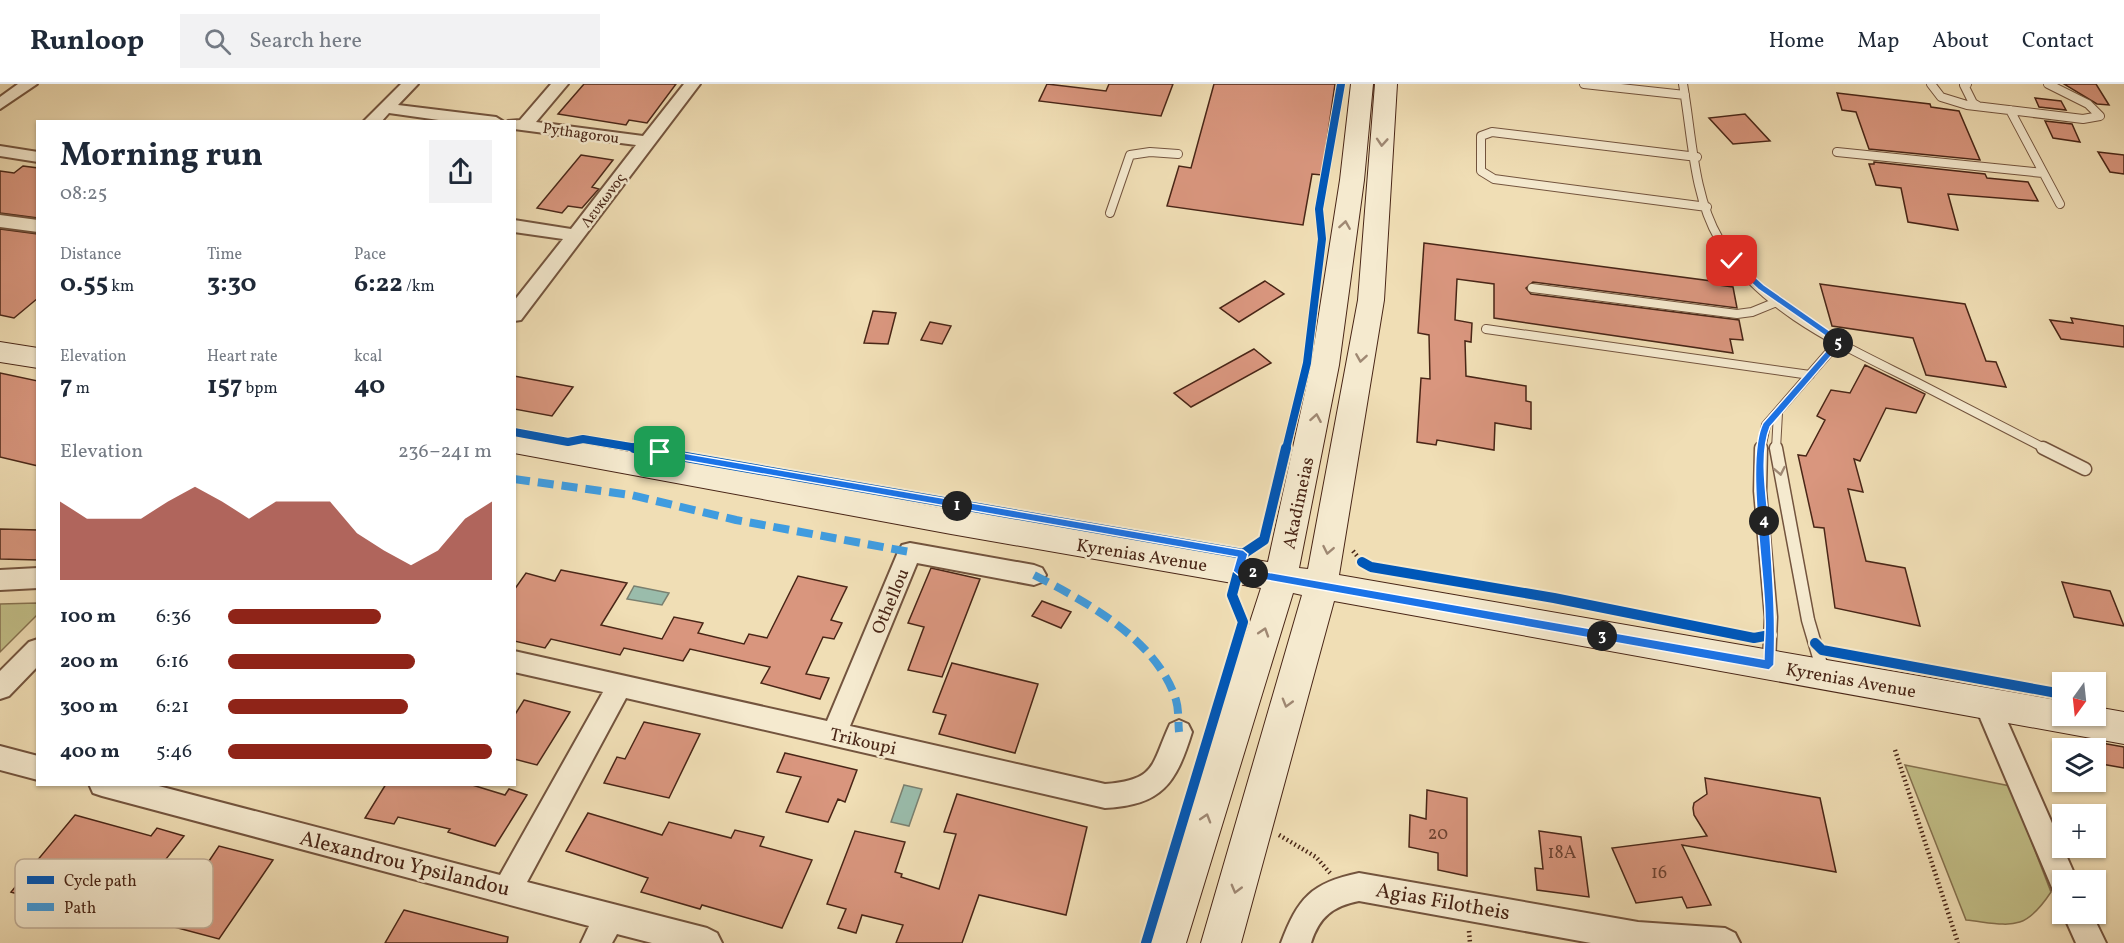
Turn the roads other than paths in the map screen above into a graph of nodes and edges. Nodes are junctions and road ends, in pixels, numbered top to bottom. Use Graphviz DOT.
graph roads {
  1 [pos="29,84"];
  2 [pos="410,84"];
  3 [pos="560,84"];
  4 [pos="692,84"];
  5 [pos="1362,84"];
  6 [pos="1386,84"];
  7 [pos="1584,84"];
  8 [pos="1683,84"];
  9 [pos="1931,84"];
  10 [pos="1968,84"];
  11 [pos="2048,84"];
  12 [pos="1685,95"];
  13 [pos="0,104"];
  14 [pos="1978,106"];
  15 [pos="385,108"];
  16 [pos="2010,110"];
  17 [pos="373,120"];
  18 [pos="480,120"];
  19 [pos="519,124"];
  20 [pos="648,142"];
  21 [pos="0,151"];
  22 [pos="1837,152"];
  23 [pos="1178,154"];
  24 [pos="36,157"];
  25 [pos="1697,157"];
  26 [pos="2043,173"];
  27 [pos="2060,204"];
  28 [pos="1707,207"];
  29 [pos="1110,213"];
  30 [pos="0,221"];
  31 [pos="36,226"];
  32 [pos="516,226"];
  33 [pos="576,235"];
  34 [pos="1532,288"];
  35 [pos="1779,301"];
  36 [pos="516,312"];
  37 [pos="1486,329"];
  38 [pos="1839,341"];
  39 [pos="0,352"];
  40 [pos="36,358"];
  41 [pos="1810,375"];
  42 [pos="1778,412"];
  43 [pos="516,441"];
  44 [pos="2085,469"];
  45 [pos="1034,575"];
  46 [pos="36,578"];
  47 [pos="1281,578"];
  48 [pos="0,580"];
  49 [pos="1321,586"];
  50 [pos="36,651"];
  51 [pos="516,661"];
  52 [pos="1769,665"];
  53 [pos="1824,675"];
  54 [pos="620,685"];
  55 [pos="0,688"];
  56 [pos="1988,705"];
  57 [pos="2124,728"];
  58 [pos="1179,732"];
  59 [pos="834,734"];
  60 [pos="0,758"];
  61 [pos="36,767"];
  62 [pos="110,786"];
  63 [pos="2059,870"];
  64 [pos="508,889"];
  65 [pos="610,917"];
  66 [pos="2082,924"];
  67 [pos="1639,940"];
  68 [pos="596,943"];
  69 [pos="707,943"];
  70 [pos="1166,943"];
  71 [pos="1221,943"];
  72 [pos="1296,943"];
  73 [pos="1725,943"];
  74 [pos="2091,943"];
  1 -- 13 [label="street"];
  2 -- 15 [label="street"];
  3 -- 19 [label="street"];
  4 -- 20 [label="street, Λευκωνος"];
  47 -- 5 [label="main road, Akadimeias, one-way"];
  6 -- 49 [label="main road, Akadimeias, one-way"];
  7 -- 12 [label="lane"];
  8 -- 12 [label="lane"];
  9 -- 14 [label="lane"];
  10 -- 14 [label="lane"];
  11 -- 16 [label="lane"];
  12 -- 25 [label="lane"];
  14 -- 16 [label="lane"];
  15 -- 17 [label="street"];
  15 -- 18 [label="street"];
  16 -- 26 [label="lane"];
  19 -- 20 [label="street, Pythagorou"];
  20 -- 33 [label="street, Λευκωνος"];
  21 -- 24 [label="street"];
  22 -- 26 [label="lane"];
  23 -- 29 [label="lane"];
  25 -- 28 [label="lane"];
  25 -- 28 [label="lane"];
  26 -- 27 [label="lane"];
  28 -- 35 [label="lane"];
  30 -- 31 [label="street"];
  32 -- 33 [label="street"];
  33 -- 36 [label="street, Λευκωνος"];
  34 -- 35 [label="lane"];
  35 -- 38 [label="lane"];
  37 -- 41 [label="lane"];
  38 -- 41 [label="lane"];
  38 -- 44 [label="lane"];
  39 -- 40 [label="main road"];
  41 -- 42 [label="lane"];
  42 -- 52 [label="lane"];
  42 -- 53 [label="lane, one-way"];
  43 -- 47 [label="main road, Kyrenias Avenue"];
  45 -- 59 [label="street, Othellou"];
  46 -- 48 [label="street"];
  47 -- 49 [label="main road, Kyrenias Avenue"];
  70 -- 47 [label="main road, Akadimeias, one-way"];
  49 -- 52 [label="main road, Kyrenias Avenue"];
  49 -- 71 [label="main road, Akadimeias, one-way"];
  50 -- 55 [label="street"];
  51 -- 54 [label="street, Trikoupi"];
  52 -- 53 [label="main road, Kyrenias Avenue"];
  53 -- 56 [label="main road, Kyrenias Avenue"];
  54 -- 59 [label="street, Trikoupi"];
  54 -- 64 [label="street"];
  56 -- 57 [label="main road, Kyrenias Avenue"];
  56 -- 63 [label="street"];
  58 -- 59 [label="street, Trikoupi"];
  60 -- 61 [label="street"];
  62 -- 64 [label="street, Alexandrou Ypsilandou"];
  64 -- 65 [label="street, Alexandrou Ypsilandou"];
  65 -- 68 [label="street"];
  65 -- 69 [label="street, Alexandrou Ypsilandou"];
  66 -- 74 [label="street"];
  67 -- 72 [label="street, Agias Filotheis"];
  67 -- 73 [label="street, Agias Filotheis"];
}
